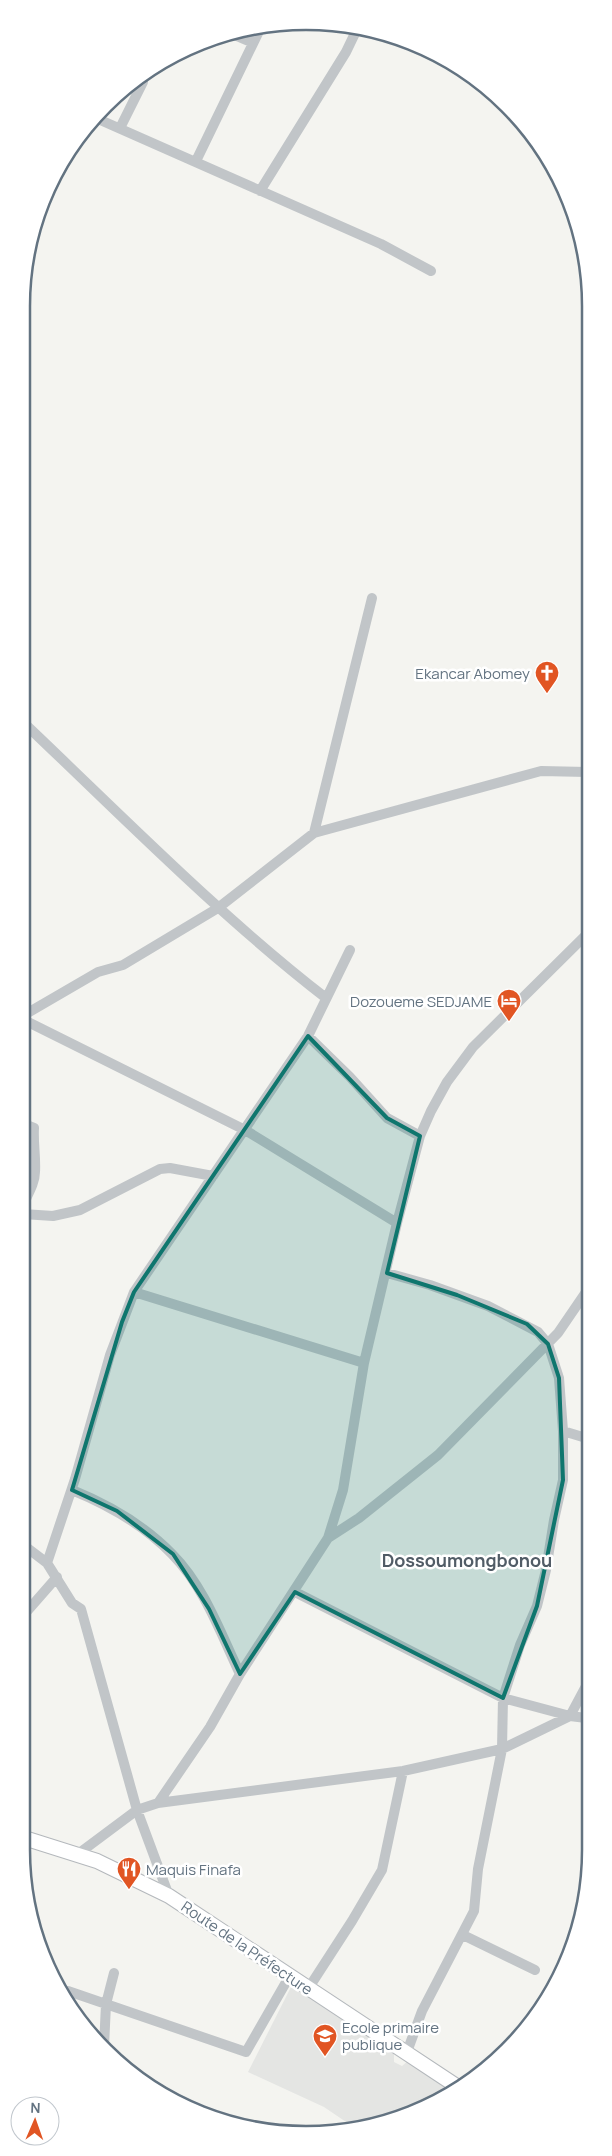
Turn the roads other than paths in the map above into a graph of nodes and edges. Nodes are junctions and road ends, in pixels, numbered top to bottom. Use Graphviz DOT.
graph roads {
  1 [pos="257,34"];
  2 [pos="355,34"];
  3 [pos="241,38"];
  4 [pos="253,43"];
  5 [pos="142,84"];
  6 [pos="102,120"];
  7 [pos="120,128"];
  8 [pos="196,161"];
  9 [pos="260,190"];
  10 [pos="431,271"];
  11 [pos="372,598"];
  12 [pos="30,729"];
  13 [pos="582,772"];
  14 [pos="314,833"];
  15 [pos="218,908"];
  16 [pos="582,939"];
  17 [pos="350,950"];
  18 [pos="326,998"];
  19 [pos="30,1012"];
  20 [pos="30,1023"];
  21 [pos="308,1036"];
  22 [pos="30,1126"];
  23 [pos="246,1130"];
  24 [pos="420,1136"];
  25 [pos="213,1176"];
  26 [pos="30,1190"];
  27 [pos="30,1214"];
  28 [pos="397,1222"];
  29 [pos="387,1273"];
  30 [pos="134,1292"];
  31 [pos="582,1298"];
  32 [pos="548,1344"];
  33 [pos="364,1363"];
  34 [pos="563,1431"];
  35 [pos="582,1437"];
  36 [pos="72,1490"];
  37 [pos="328,1538"];
  38 [pos="30,1550"];
  39 [pos="47,1563"];
  40 [pos="57,1577"];
  41 [pos="295,1592"];
  42 [pos="30,1608"];
  43 [pos="240,1674"];
  44 [pos="582,1694"];
  45 [pos="503,1698"];
  46 [pos="570,1716"];
  47 [pos="582,1718"];
  48 [pos="502,1749"];
  49 [pos="404,1771"];
  50 [pos="158,1803"];
  51 [pos="137,1810"];
  52 [pos="30,1840"];
  53 [pos="78,1854"];
  54 [pos="169,1896"];
  55 [pos="462,1935"];
  56 [pos="535,1970"];
  57 [pos="114,1973"];
  58 [pos="289,1977"];
  59 [pos="308,1989"];
  60 [pos="69,1991"];
  61 [pos="106,2004"];
  62 [pos="104,2038"];
  63 [pos="407,2052"];
  64 [pos="453,2083"];
  1 -- 4 [label="street"];
  2 -- 9 [label="street"];
  3 -- 4 [label="street"];
  4 -- 8 [label="street"];
  5 -- 7 [label="street"];
  6 -- 7 [label="street"];
  7 -- 8 [label="street"];
  8 -- 9 [label="street"];
  9 -- 10 [label="street"];
  11 -- 14 [label="street"];
  12 -- 15 [label="street"];
  13 -- 14 [label="street"];
  14 -- 15 [label="street"];
  15 -- 18 [label="street"];
  15 -- 19 [label="street"];
  16 -- 24 [label="street"];
  17 -- 18 [label="street"];
  18 -- 21 [label="street"];
  20 -- 23 [label="street"];
  21 -- 23 [label="street"];
  21 -- 24 [label="street"];
  22 -- 26 [label="street"];
  23 -- 25 [label="street"];
  23 -- 28 [label="street"];
  24 -- 28 [label="street"];
  25 -- 27 [label="street"];
  25 -- 30 [label="street"];
  28 -- 29 [label="street"];
  29 -- 32 [label="street"];
  29 -- 33 [label="street"];
  30 -- 33 [label="street"];
  30 -- 36 [label="street"];
  31 -- 32 [label="street"];
  32 -- 34 [label="street"];
  32 -- 37 [label="street"];
  33 -- 37 [label="street"];
  34 -- 35 [label="street"];
  34 -- 45 [label="street"];
  36 -- 39 [label="street"];
  36 -- 43 [label="street"];
  37 -- 41 [label="street"];
  38 -- 39 [label="street"];
  39 -- 40 [label="street"];
  40 -- 42 [label="street"];
  40 -- 51 [label="street"];
  41 -- 43 [label="street"];
  41 -- 45 [label="street"];
  43 -- 50 [label="street"];
  44 -- 46 [label="street"];
  45 -- 46 [label="street"];
  45 -- 48 [label="street"];
  46 -- 47 [label="street"];
  46 -- 48 [label="street"];
  48 -- 49 [label="street"];
  48 -- 55 [label="street"];
  49 -- 50 [label="street"];
  49 -- 59 [label="street"];
  50 -- 51 [label="street"];
  51 -- 53 [label="street"];
  51 -- 54 [label="street"];
  52 -- 53 [label="street, Route de la Préfecture"];
  53 -- 54 [label="street, Route de la Préfecture"];
  54 -- 58 [label="street, Route de la Préfecture"];
  55 -- 56 [label="street"];
  55 -- 63 [label="street"];
  57 -- 61 [label="street"];
  58 -- 59 [label="street, Route de la Préfecture"];
  58 -- 61 [label="street"];
  59 -- 63 [label="street, Route de la Préfecture"];
  60 -- 61 [label="street"];
  61 -- 62 [label="street"];
  63 -- 64 [label="street, Route de la Préfecture"];
}
